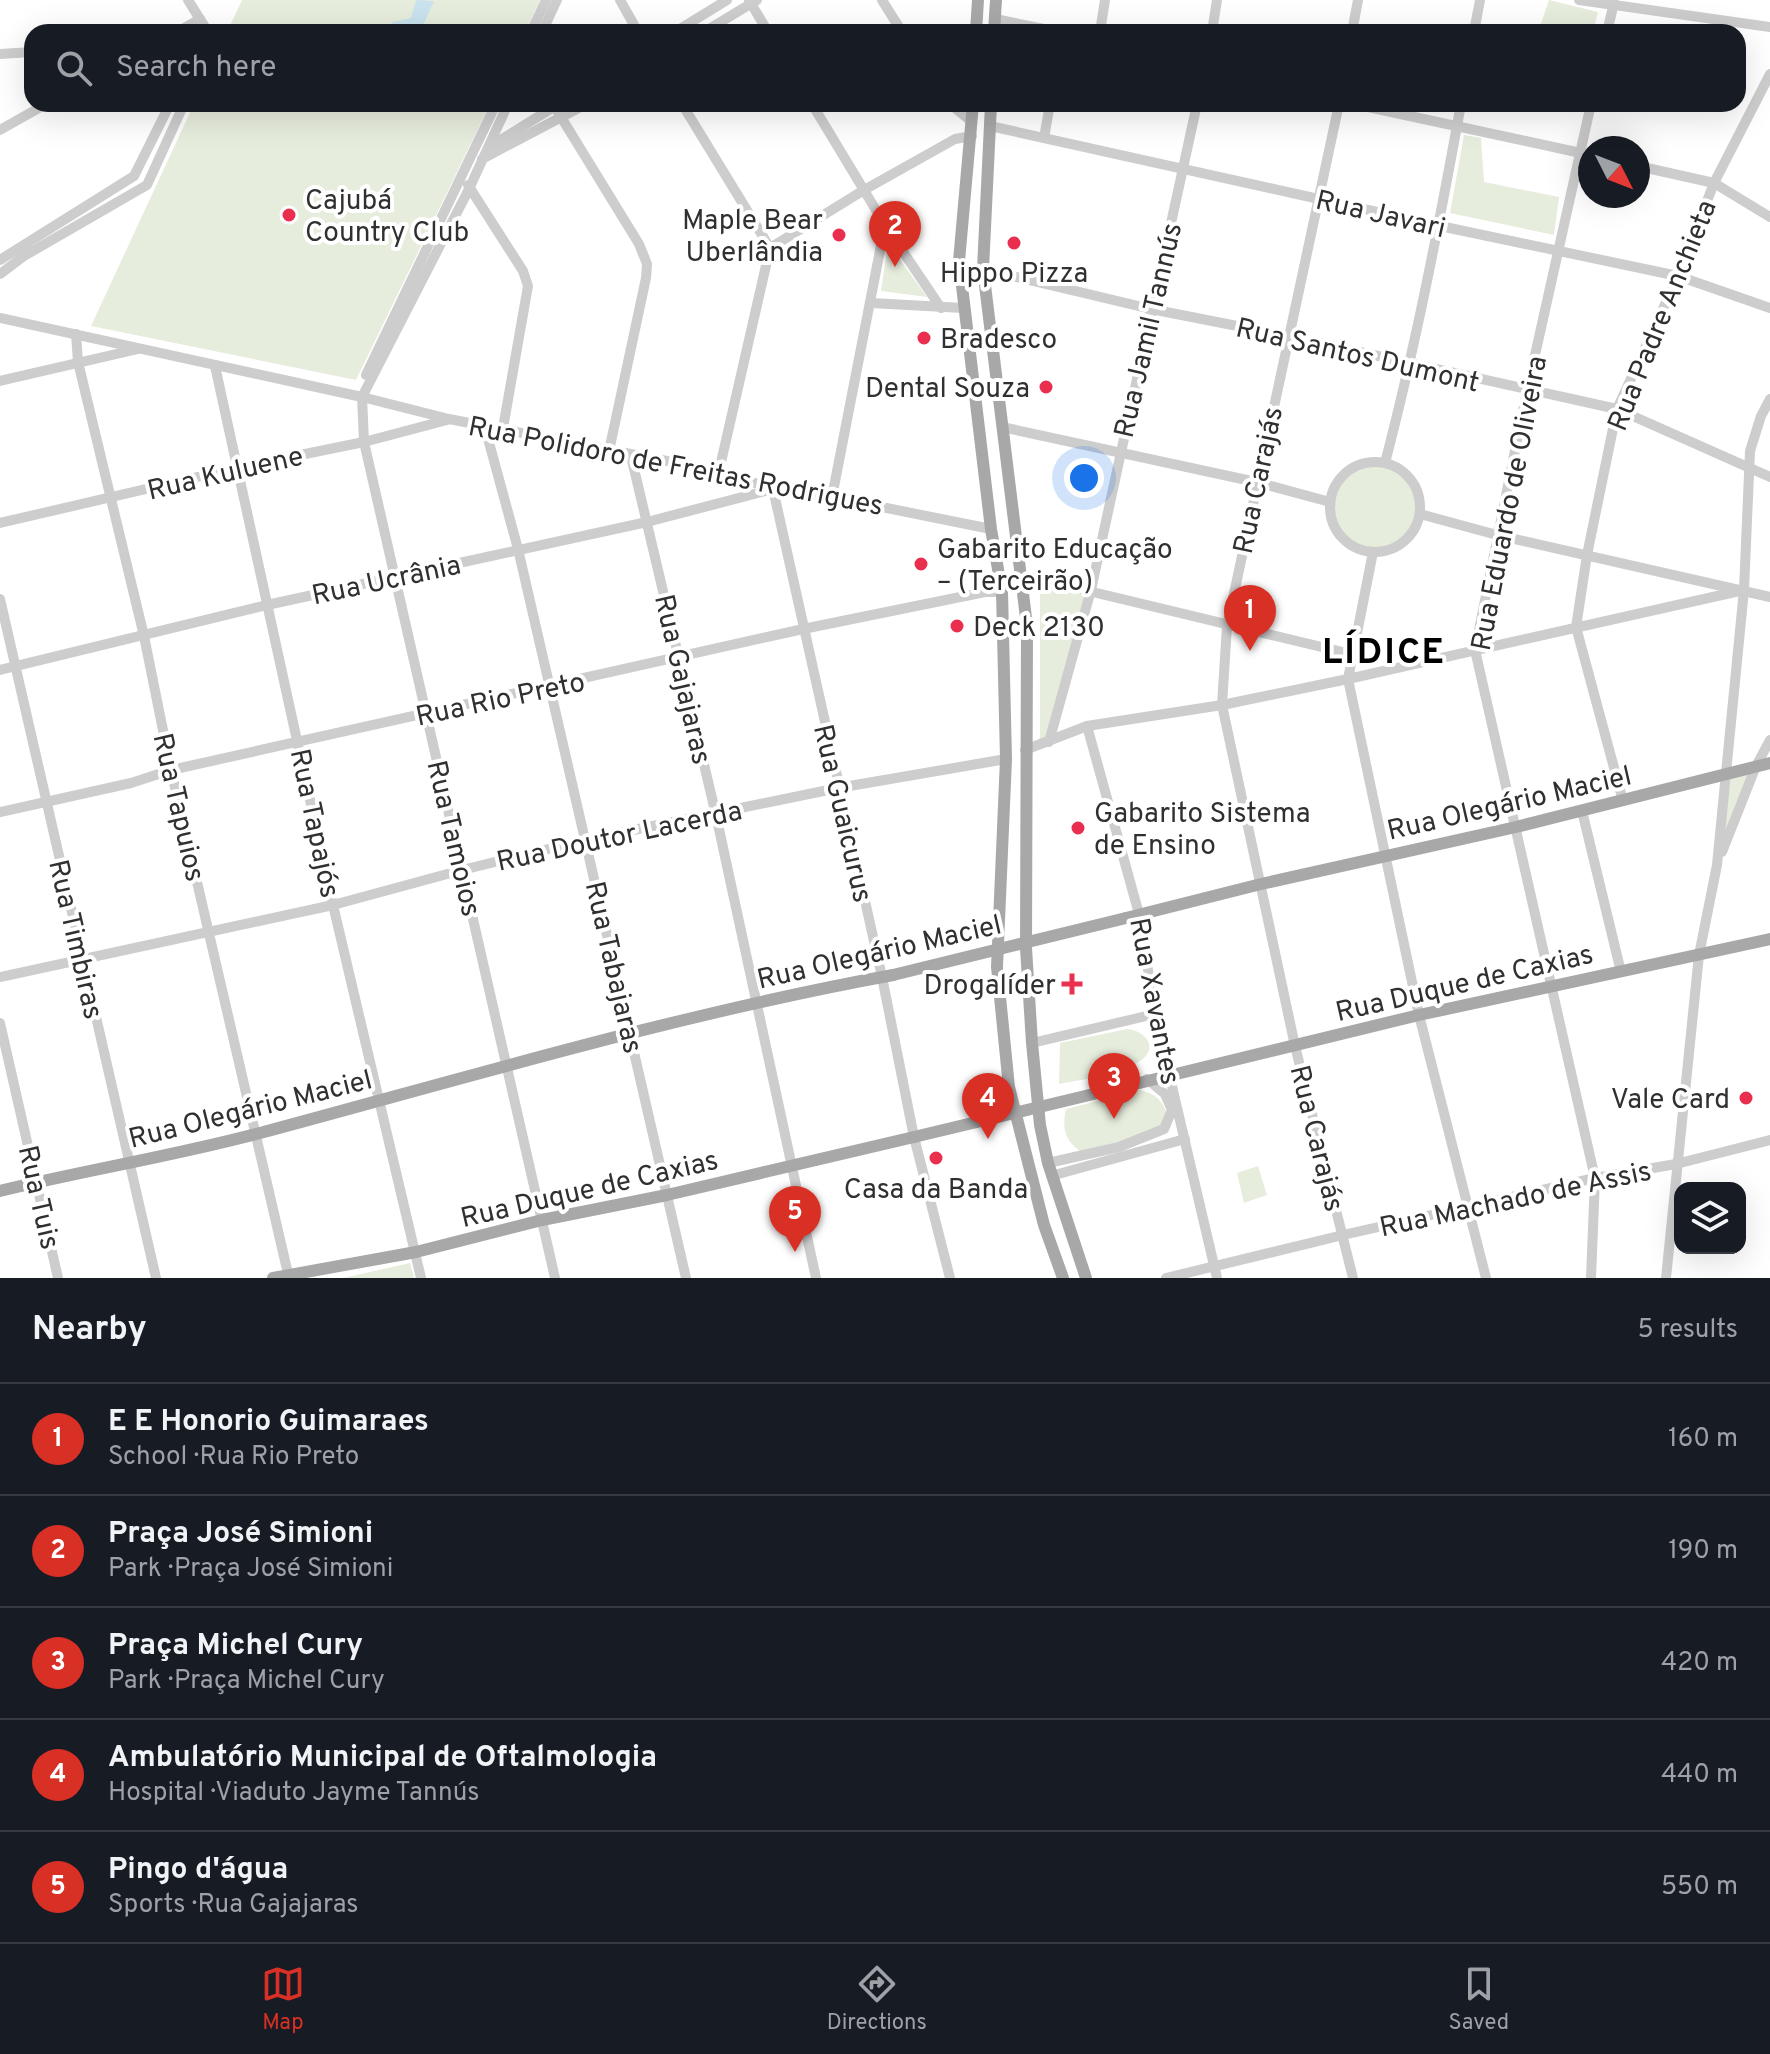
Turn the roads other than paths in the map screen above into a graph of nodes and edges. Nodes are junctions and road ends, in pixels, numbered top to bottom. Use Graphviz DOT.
graph roads {
  1 [pos="188,0"];
  2 [pos="546,0"];
  3 [pos="557,0"];
  4 [pos="620,0"];
  5 [pos="727,0"];
  6 [pos="882,0"];
  7 [pos="978,0"];
  8 [pos="996,0"];
  9 [pos="1105,0"];
  10 [pos="1217,0"];
  11 [pos="1358,0"];
  12 [pos="1480,0"];
  13 [pos="1579,0"];
  14 [pos="752,1"];
  15 [pos="1614,3"];
  16 [pos="200,19"];
  17 [pos="191,24"];
  18 [pos="203,24"];
  19 [pos="535,24"];
  20 [pos="546,24"];
  21 [pos="634,24"];
  22 [pos="688,24"];
  23 [pos="716,24"];
  24 [pos="764,24"];
  25 [pos="897,24"];
  26 [pos="976,24"];
  27 [pos="995,24"];
  28 [pos="1101,24"];
  29 [pos="1213,24"];
  30 [pos="1354,24"];
  31 [pos="1476,24"];
  32 [pos="1609,24"];
  33 [pos="1770,27"];
  34 [pos="24,52"];
  35 [pos="0,54"];
  36 [pos="1770,74"];
  37 [pos="32,112"];
  38 [pos="166,112"];
  39 [pos="180,112"];
  40 [pos="492,112"];
  41 [pos="504,112"];
  42 [pos="545,112"];
  43 [pos="559,112"];
  44 [pos="572,112"];
  45 [pos="687,112"];
  46 [pos="817,112"];
  47 [pos="957,112"];
  48 [pos="973,112"];
  49 [pos="991,112"];
  50 [pos="1049,112"];
  51 [pos="1195,112"];
  52 [pos="1337,112"];
  53 [pos="1391,112"];
  54 [pos="1460,112"];
  55 [pos="1590,112"];
  56 [pos="562,118"];
  57 [pos="990,126"];
  58 [pos="1457,126"];
  59 [pos="972,129"];
  60 [pos="0,130"];
  61 [pos="1587,136"];
  62 [pos="1044,138"];
  63 [pos="1578,152"];
  64 [pos="485,154"];
  65 [pos="466,165"];
  66 [pos="1650,169"];
  67 [pos="1183,170"];
  68 [pos="134,176"];
  69 [pos="1578,178"];
  70 [pos="1714,183"];
  71 [pos="147,185"];
  72 [pos="469,189"];
  73 [pos="864,190"];
  74 [pos="109,192"];
  75 [pos="1320,199"];
  76 [pos="114,204"];
  77 [pos="1770,217"];
  78 [pos="885,225"];
  79 [pos="1440,226"];
  80 [pos="770,248"];
  81 [pos="1558,250"];
  82 [pos="0,260"];
  83 [pos="983,269"];
  84 [pos="0,274"];
  85 [pos="1678,276"];
  86 [pos="871,303"];
  87 [pos="941,308"];
  88 [pos="963,308"];
  89 [pos="1770,308"];
  90 [pos="1151,309"];
  91 [pos="0,318"];
  92 [pos="76,334"];
  93 [pos="1288,336"];
  94 [pos="143,348"];
  95 [pos="78,362"];
  96 [pos="1410,365"];
  97 [pos="215,366"];
  98 [pos="0,381"];
  99 [pos="1527,391"];
  100 [pos="359,396"];
  101 [pos="1770,399"];
  102 [pos="1617,409"];
  103 [pos="449,419"];
  104 [pos="484,424"];
  105 [pos="1002,427"];
  106 [pos="503,428"];
  107 [pos="364,442"];
  108 [pos="609,451"];
  109 [pos="1120,452"];
  110 [pos="631,456"];
  111 [pos="1385,463"];
  112 [pos="236,468"];
  113 [pos="1750,468"];
  114 [pos="719,471"];
  115 [pos="1770,477"];
  116 [pos="1256,482"];
  117 [pos="773,489"];
  118 [pos="832,497"];
  119 [pos="111,499"];
  120 [pos="1330,502"];
  121 [pos="1420,514"];
  122 [pos="647,522"];
  123 [pos="0,523"];
  124 [pos="991,529"];
  125 [pos="1497,535"];
  126 [pos="518,549"];
  127 [pos="1373,552"];
  128 [pos="1587,555"];
  129 [pos="1022,575"];
  130 [pos="394,578"];
  131 [pos="1091,590"];
  132 [pos="1744,590"];
  133 [pos="1002,592"];
  134 [pos="1770,597"];
  135 [pos="0,599"];
  136 [pos="267,605"];
  137 [pos="1227,626"];
  138 [pos="1576,627"];
  139 [pos="803,629"];
  140 [pos="144,636"];
  141 [pos="1475,650"];
  142 [pos="1351,654"];
  143 [pos="678,659"];
  144 [pos="15,667"];
  145 [pos="0,670"];
  146 [pos="1348,679"];
  147 [pos="551,687"];
  148 [pos="1222,705"];
  149 [pos="427,713"];
  150 [pos="1087,726"];
  151 [pos="1770,740"];
  152 [pos="298,742"];
  153 [pos="1049,742"];
  154 [pos="1025,750"];
  155 [pos="1006,759"];
  156 [pos="1770,763"];
  157 [pos="1756,766"];
  158 [pos="171,770"];
  159 [pos="1726,773"];
  160 [pos="838,788"];
  161 [pos="46,801"];
  162 [pos="1623,801"];
  163 [pos="1582,811"];
  164 [pos="0,812"];
  165 [pos="716,815"];
  166 [pos="1516,827"];
  167 [pos="585,840"];
  168 [pos="1386,856"];
  169 [pos="1717,865"];
  170 [pos="462,870"];
  171 [pos="1261,884"];
  172 [pos="333,905"];
  173 [pos="1132,916"];
  174 [pos="208,930"];
  175 [pos="1770,939"];
  176 [pos="1699,955"];
  177 [pos="81,960"];
  178 [pos="1621,972"];
  179 [pos="887,976"];
  180 [pos="0,977"];
  181 [pos="1551,987"];
  182 [pos="757,1004"];
  183 [pos="1155,1014"];
  184 [pos="1419,1015"];
  185 [pos="0,1024"];
  186 [pos="631,1035"];
  187 [pos="1032,1043"];
  188 [pos="1295,1046"];
  189 [pos="507,1067"];
  190 [pos="1169,1074"];
  191 [pos="1147,1079"];
  192 [pos="379,1100"];
  193 [pos="256,1134"];
  194 [pos="914,1137"];
  195 [pos="1185,1139"];
  196 [pos="1770,1140"];
  197 [pos="129,1163"];
  198 [pos="1676,1164"];
  199 [pos="793,1167"];
  200 [pos="1050,1169"];
  201 [pos="1595,1178"];
  202 [pos="37,1182"];
  203 [pos="0,1191"];
  204 [pos="667,1195"];
  205 [pos="1467,1207"];
  206 [pos="542,1220"];
  207 [pos="1343,1235"];
  208 [pos="416,1252"];
  209 [pos="1216,1273"];
  210 [pos="288,1276"];
  211 [pos="58,1278"];
  212 [pos="156,1278"];
  213 [pos="273,1278"];
  214 [pos="421,1278"];
  215 [pos="555,1278"];
  216 [pos="686,1278"];
  217 [pos="816,1278"];
  218 [pos="950,1278"];
  219 [pos="1063,1278"];
  220 [pos="1086,1278"];
  221 [pos="1166,1278"];
  222 [pos="1353,1278"];
  223 [pos="1486,1278"];
  224 [pos="1591,1278"];
  225 [pos="1666,1278"];
  1 -- 16 [label="street"];
  2 -- 19 [label="street"];
  3 -- 20 [label="street"];
  4 -- 21 [label="street"];
  5 -- 22 [label="street"];
  6 -- 25 [label="street"];
  7 -- 26 [label="main road"];
  8 -- 27 [label="main road"];
  9 -- 28 [label="street"];
  10 -- 29 [label="street"];
  11 -- 30 [label="street"];
  12 -- 31 [label="street"];
  13 -- 15 [label="street"];
  14 -- 23 [label="street"];
  14 -- 24 [label="street"];
  15 -- 32 [label="street"];
  15 -- 33 [label="street"];
  16 -- 17 [label="street"];
  16 -- 18 [label="street"];
  34 -- 35 [label="street"];
  36 -- 70 [label="street, Rua Padre Anchieta"];
  37 -- 60 [label="street"];
  38 -- 68 [label="street"];
  39 -- 71 [label="street"];
  40 -- 65 [label="street"];
  41 -- 64 [label="street"];
  42 -- 64 [label="street"];
  43 -- 56 [label="street"];
  44 -- 56 [label="street"];
  45 -- 80 [label="street"];
  46 -- 73 [label="street"];
  47 -- 59 [label="street"];
  48 -- 59 [label="main road"];
  49 -- 57 [label="main road"];
  50 -- 62 [label="street"];
  51 -- 67 [label="street, Rua Jamil Tannús"];
  52 -- 75 [label="street, Rua Carajás"];
  53 -- 58 [label="street"];
  54 -- 58 [label="street"];
  55 -- 61 [label="street, Rua Eduardo de Oliveira"];
  56 -- 64 [label="street"];
  56 -- 108 [label="street"];
  57 -- 62 [label="street, Rua Javari"];
  57 -- 83 [label="main road"];
  58 -- 63 [label="street"];
  58 -- 79 [label="street"];
  59 -- 73 [label="street"];
  59 -- 88 [label="main road"];
  62 -- 67 [label="street, Rua Javari"];
  64 -- 65 [label="street"];
  64 -- 72 [label="street"];
  65 -- 72 [label="street"];
  65 -- 100 [label="street"];
  66 -- 70 [label="street"];
  67 -- 75 [label="street, Rua Javari"];
  67 -- 90 [label="street, Rua Jamil Tannús"];
  68 -- 71 [label="street"];
  68 -- 74 [label="street"];
  69 -- 81 [label="street, Rua Eduardo de Oliveira"];
  70 -- 77 [label="street"];
  70 -- 85 [label="street, Rua Padre Anchieta"];
  71 -- 76 [label="street"];
  72 -- 100 [label="street"];
  72 -- 106 [label="street"];
  73 -- 78 [label="street"];
  73 -- 80 [label="street"];
  74 -- 76 [label="street"];
  74 -- 82 [label="street"];
  75 -- 79 [label="street, Rua Javari"];
  75 -- 93 [label="street, Rua Carajás"];
  76 -- 84 [label="street"];
  78 -- 86 [label="street"];
  78 -- 87 [label="street"];
  79 -- 81 [label="street, Rua Javari"];
  79 -- 96 [label="street"];
  80 -- 114 [label="street"];
  81 -- 85 [label="street, Rua Javari"];
  81 -- 99 [label="street, Rua Eduardo de Oliveira"];
  83 -- 90 [label="street, Rua Santos Dumont"];
  83 -- 105 [label="main road"];
  85 -- 89 [label="street, Rua Javari"];
  85 -- 102 [label="street, Rua Padre Anchieta"];
  86 -- 87 [label="street"];
  86 -- 118 [label="street"];
  87 -- 88 [label="street"];
  88 -- 124 [label="main road"];
  90 -- 93 [label="street, Rua Santos Dumont"];
  90 -- 109 [label="street, Rua Jamil Tannús"];
  91 -- 92 [label="street, Rua Polidoro de Freitas Rodrigues"];
  92 -- 94 [label="street, Rua Polidoro de Freitas Rodrigues"];
  92 -- 95 [label="street, Rua Tapuios"];
  93 -- 96 [label="street, Rua Santos Dumont"];
  93 -- 116 [label="street, Rua Carajás"];
  94 -- 95 [label="street"];
  94 -- 97 [label="street, Rua Polidoro de Freitas Rodrigues"];
  95 -- 98 [label="street"];
  95 -- 119 [label="street, Rua Tapuios"];
  96 -- 99 [label="street, Rua Santos Dumont"];
  96 -- 111 [label="street"];
  97 -- 100 [label="street, Rua Polidoro de Freitas Rodrigues"];
  97 -- 112 [label="street, Rua Tapajós"];
  99 -- 102 [label="street, Rua Santos Dumont"];
  99 -- 125 [label="street, Rua Eduardo de Oliveira"];
  100 -- 103 [label="street, Rua Polidoro de Freitas Rodrigues"];
  100 -- 107 [label="street, Rua Tamoios"];
  101 -- 113 [label="street"];
  102 -- 113 [label="street, Rua Santos Dumont"];
  102 -- 128 [label="street, Rua Padre Anchieta"];
  103 -- 104 [label="street, Rua Polidoro de Freitas Rodrigues"];
  103 -- 107 [label="street, Rua Kuluene"];
  104 -- 106 [label="street, Rua Polidoro de Freitas Rodrigues"];
  104 -- 126 [label="street, Rua Tabajaras"];
  105 -- 109 [label="street"];
  105 -- 129 [label="main road"];
  106 -- 108 [label="street, Rua Polidoro de Freitas Rodrigues"];
  107 -- 112 [label="street, Rua Kuluene"];
  107 -- 130 [label="street, Rua Tamoios"];
  108 -- 110 [label="street, Rua Polidoro de Freitas Rodrigues"];
  109 -- 116 [label="street"];
  109 -- 131 [label="street, Rua Jamil Tannús"];
  110 -- 114 [label="street, Rua Polidoro de Freitas Rodrigues"];
  110 -- 122 [label="street, Rua Gajajaras"];
  111 -- 120 [label="street"];
  111 -- 121 [label="street"];
  112 -- 119 [label="street, Rua Kuluene"];
  112 -- 136 [label="street, Rua Tapajós"];
  113 -- 115 [label="street, Rua Santos Dumont"];
  113 -- 132 [label="street"];
  114 -- 117 [label="street, Rua Polidoro de Freitas Rodrigues"];
  116 -- 120 [label="street"];
  116 -- 137 [label="street, Rua Carajás"];
  117 -- 118 [label="street, Rua Polidoro de Freitas Rodrigues"];
  117 -- 122 [label="street, Rua Ucrânia"];
  117 -- 139 [label="street, Rua Guaicurus"];
  118 -- 124 [label="street, Rua Polidoro de Freitas Rodrigues"];
  119 -- 123 [label="street, Rua Kuluene"];
  119 -- 140 [label="street, Rua Tapuios"];
  120 -- 127 [label="street"];
  121 -- 125 [label="street"];
  121 -- 127 [label="street"];
  122 -- 126 [label="street, Rua Ucrânia"];
  122 -- 143 [label="street, Rua Gajajaras"];
  124 -- 133 [label="main road"];
  125 -- 128 [label="street"];
  125 -- 141 [label="street, Rua Eduardo de Oliveira"];
  126 -- 130 [label="street, Rua Ucrânia"];
  126 -- 147 [label="street, Rua Tabajaras"];
  127 -- 142 [label="street"];
  128 -- 132 [label="street"];
  128 -- 138 [label="street, Rua Padre Anchieta"];
  129 -- 131 [label="street"];
  129 -- 154 [label="main road"];
  130 -- 136 [label="street, Rua Ucrânia"];
  130 -- 149 [label="street, Rua Tamoios"];
  131 -- 137 [label="street"];
  131 -- 153 [label="street, Rua Jamil Tannús"];
  132 -- 134 [label="street"];
  132 -- 138 [label="street"];
  132 -- 159 [label="street"];
  133 -- 139 [label="street, Rua Rio Preto"];
  133 -- 155 [label="main road"];
  135 -- 144 [label="street, Rua Timbiras"];
  136 -- 140 [label="street, Rua Ucrânia"];
  136 -- 152 [label="street, Rua Tapajós"];
  137 -- 142 [label="street"];
  137 -- 148 [label="street, Rua Carajás"];
  138 -- 141 [label="street"];
  138 -- 162 [label="street, Rua Padre Anchieta"];
  139 -- 143 [label="street, Rua Rio Preto"];
  139 -- 160 [label="street, Rua Guaicurus"];
  140 -- 144 [label="street, Rua Ucrânia"];
  140 -- 158 [label="street, Rua Tapuios"];
  141 -- 146 [label="street"];
  141 -- 166 [label="street, Rua Eduardo de Oliveira"];
  142 -- 146 [label="street"];
  143 -- 147 [label="street, Rua Rio Preto"];
  143 -- 165 [label="street, Rua Gajajaras"];
  144 -- 145 [label="street, Rua Ucrânia"];
  144 -- 161 [label="street, Rua Timbiras"];
  146 -- 148 [label="street"];
  146 -- 168 [label="street"];
  147 -- 149 [label="street, Rua Rio Preto"];
  147 -- 167 [label="street, Rua Tabajaras"];
  148 -- 150 [label="street"];
  148 -- 171 [label="street, Rua Carajás"];
  149 -- 152 [label="street, Rua Rio Preto"];
  149 -- 170 [label="street, Rua Tamoios"];
  150 -- 153 [label="street"];
  150 -- 173 [label="street, Rua Xavantes"];
  151 -- 157 [label="street"];
  152 -- 158 [label="street, Rua Rio Preto"];
  152 -- 172 [label="street, Rua Tapajós"];
  153 -- 154 [label="street"];
  154 -- 187 [label="main road"];
  155 -- 160 [label="street, Rua Doutor Lacerda"];
  155 -- 219 [label="main road"];
  156 -- 157 [label="main road, Rua Olegário Maciel"];
  157 -- 159 [label="main road, Rua Olegário Maciel"];
  157 -- 169 [label="street"];
  158 -- 161 [label="street, Rua Rio Preto"];
  158 -- 174 [label="street, Rua Tapuios"];
  159 -- 162 [label="main road, Rua Olegário Maciel"];
  159 -- 169 [label="street"];
  160 -- 165 [label="street, Rua Doutor Lacerda"];
  160 -- 179 [label="street, Rua Guaicurus"];
  161 -- 164 [label="street, Rua Rio Preto"];
  161 -- 177 [label="street, Rua Timbiras"];
  162 -- 163 [label="main road, Rua Olegário Maciel"];
  163 -- 166 [label="main road, Rua Olegário Maciel"];
  163 -- 178 [label="street"];
  165 -- 167 [label="street, Rua Doutor Lacerda"];
  165 -- 182 [label="street, Rua Gajajaras"];
  166 -- 168 [label="main road, Rua Olegário Maciel"];
  166 -- 181 [label="street, Rua Eduardo de Oliveira"];
  167 -- 170 [label="street, Rua Doutor Lacerda"];
  167 -- 186 [label="street, Rua Tabajaras"];
  168 -- 171 [label="main road, Rua Olegário Maciel"];
  168 -- 184 [label="street"];
  169 -- 176 [label="street"];
  170 -- 172 [label="street, Rua Doutor Lacerda"];
  170 -- 189 [label="street, Rua Tamoios"];
  171 -- 173 [label="main road, Rua Olegário Maciel"];
  171 -- 188 [label="street, Rua Carajás"];
  172 -- 174 [label="street, Rua Doutor Lacerda"];
  172 -- 192 [label="street, Rua Tapajós"];
  173 -- 179 [label="main road, Rua Olegário Maciel, bridge"];
  173 -- 183 [label="street, Rua Xavantes"];
  174 -- 177 [label="street, Rua Doutor Lacerda"];
  174 -- 193 [label="street, Rua Tapuios"];
  175 -- 176 [label="main road, Rua Duque de Caxias"];
  176 -- 178 [label="main road, Rua Duque de Caxias"];
  176 -- 198 [label="street"];
  177 -- 180 [label="street, Rua Doutor Lacerda"];
  177 -- 197 [label="street, Rua Timbiras"];
  178 -- 181 [label="main road, Rua Duque de Caxias"];
  179 -- 182 [label="main road, Rua Olegário Maciel"];
  179 -- 194 [label="street, Rua Guaicurus"];
  181 -- 184 [label="main road, Rua Duque de Caxias"];
  181 -- 201 [label="street, Rua Eduardo de Oliveira"];
  182 -- 186 [label="main road, Rua Olegário Maciel"];
  182 -- 199 [label="street, Rua Gajajaras"];
  183 -- 187 [label="street"];
  183 -- 190 [label="street, Rua Xavantes"];
  184 -- 188 [label="main road, Rua Duque de Caxias"];
  184 -- 205 [label="street"];
  185 -- 202 [label="street, Rua Tuis"];
  186 -- 189 [label="main road, Rua Olegário Maciel"];
  186 -- 204 [label="street, Rua Tabajaras"];
  187 -- 200 [label="main road"];
  188 -- 190 [label="main road, Rua Duque de Caxias"];
  188 -- 207 [label="street, Rua Carajás"];
  189 -- 192 [label="main road, Rua Olegário Maciel"];
  189 -- 206 [label="street, Rua Tamoios"];
  190 -- 191 [label="main road, Rua Duque de Caxias"];
  190 -- 195 [label="street, Rua Xavantes"];
  191 -- 194 [label="main road, Rua Duque de Caxias, bridge"];
  191 -- 200 [label="street"];
  192 -- 193 [label="main road, Rua Olegário Maciel"];
  192 -- 208 [label="street, Rua Tapajós"];
  193 -- 197 [label="main road, Rua Olegário Maciel"];
  193 -- 210 [label="street, Rua Tapuios"];
  194 -- 199 [label="main road, Rua Duque de Caxias"];
  194 -- 218 [label="street, Rua Guaicurus"];
  195 -- 200 [label="street"];
  195 -- 209 [label="street, Rua Xavantes"];
  196 -- 198 [label="street, Rua Machado de Assis"];
  197 -- 202 [label="main road, Rua Olegário Maciel"];
  197 -- 212 [label="street, Rua Timbiras"];
  198 -- 201 [label="street, Rua Machado de Assis"];
  198 -- 225 [label="street"];
  199 -- 204 [label="main road, Rua Duque de Caxias"];
  199 -- 217 [label="street, Rua Gajajaras"];
  200 -- 220 [label="main road"];
  201 -- 205 [label="street, Rua Machado de Assis"];
  201 -- 224 [label="street, Rua Eduardo de Oliveira"];
  202 -- 203 [label="main road, Rua Olegário Maciel"];
  202 -- 211 [label="street, Rua Tuis"];
  204 -- 206 [label="main road, Rua Duque de Caxias"];
  204 -- 216 [label="street, Rua Tabajaras"];
  205 -- 207 [label="street, Rua Machado de Assis"];
  205 -- 223 [label="street"];
  206 -- 208 [label="main road, Rua Duque de Caxias"];
  206 -- 215 [label="street, Rua Tamoios"];
  207 -- 209 [label="street, Rua Machado de Assis"];
  207 -- 222 [label="street, Rua Carajás"];
  208 -- 210 [label="main road, Rua Duque de Caxias"];
  208 -- 214 [label="street, Rua Tapajós"];
  209 -- 221 [label="street, Rua Machado de Assis"];
  210 -- 213 [label="main road, Rua Duque de Caxias"];
}
